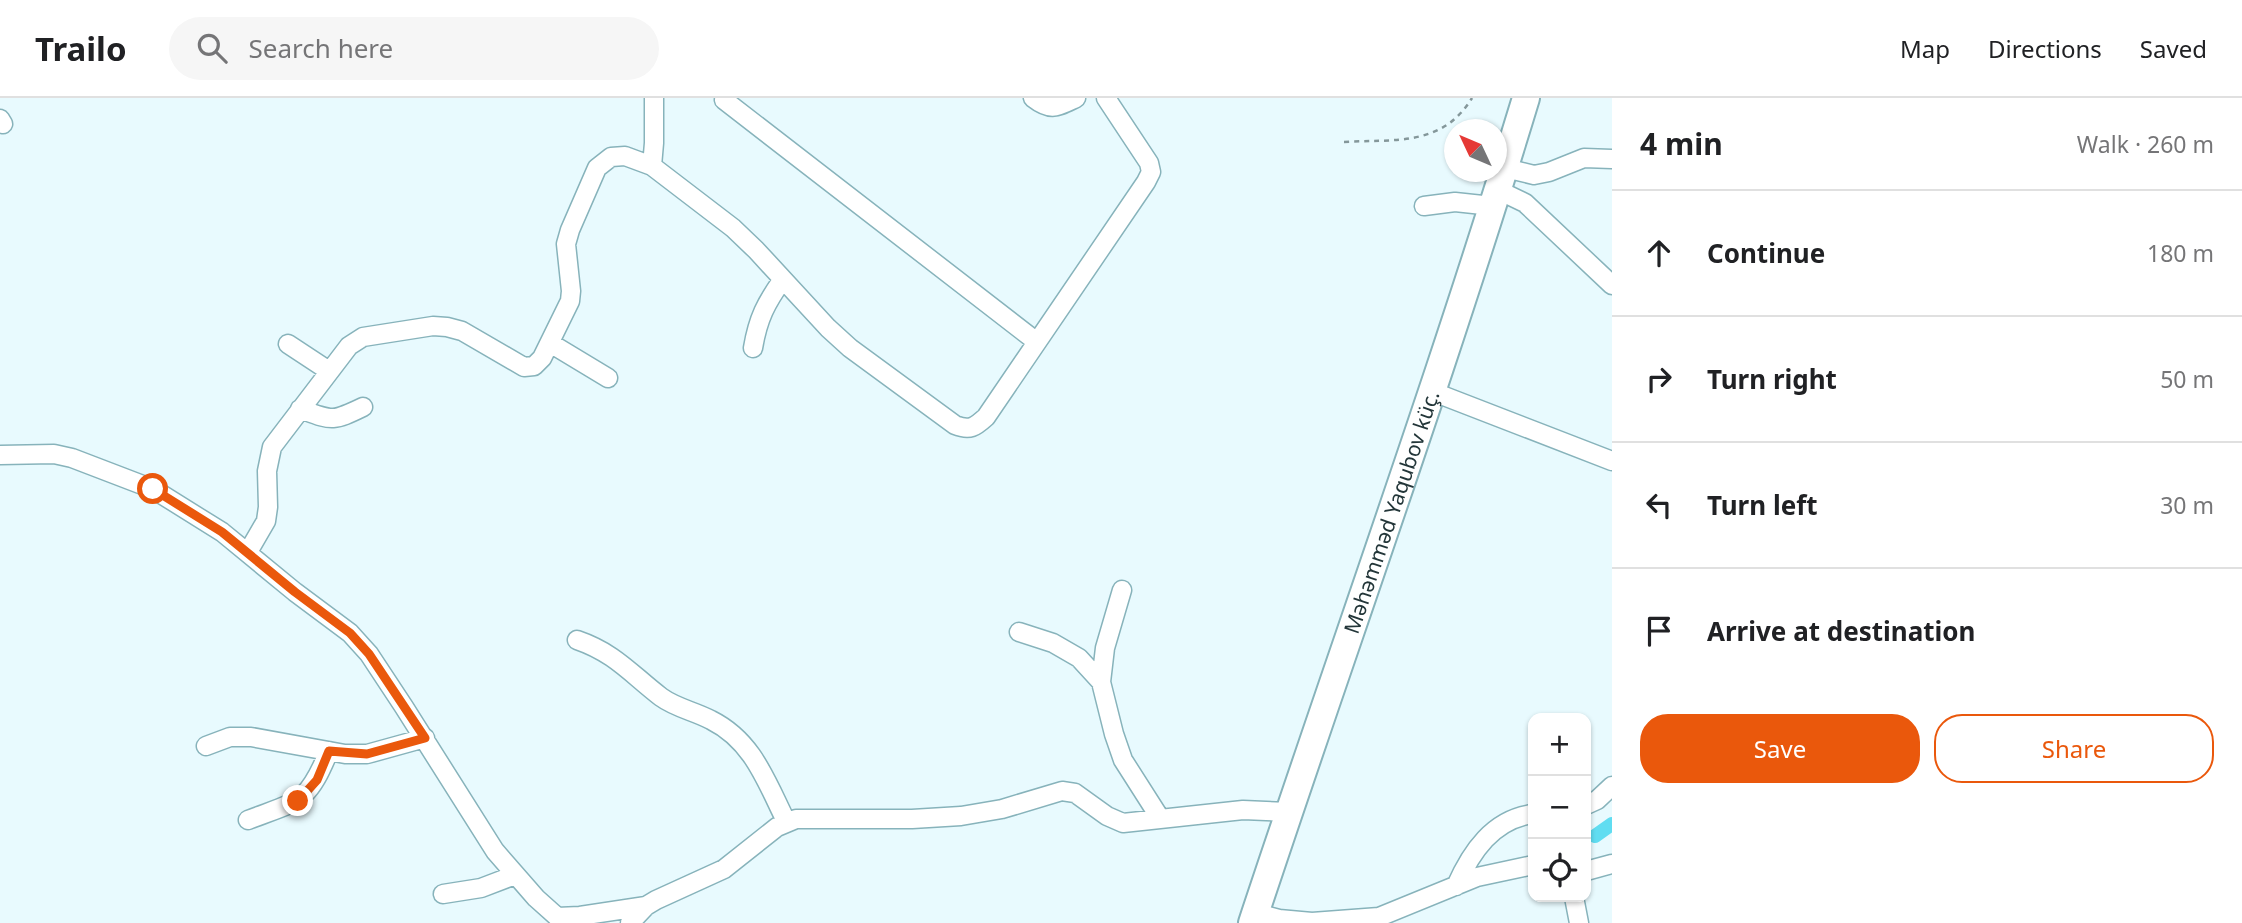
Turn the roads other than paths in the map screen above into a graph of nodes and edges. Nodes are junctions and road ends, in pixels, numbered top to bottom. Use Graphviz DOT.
graph roads {
  1 [pos="654,98"];
  2 [pos="1033,98"];
  3 [pos="1076,98"];
  4 [pos="1105,98"];
  5 [pos="1526,98"];
  6 [pos="724,100"];
  7 [pos="1612,159"];
  8 [pos="652,166"];
  9 [pos="1498,188"];
  10 [pos="1424,206"];
  11 [pos="783,279"];
  12 [pos="1612,285"];
  13 [pos="1038,342"];
  14 [pos="550,343"];
  15 [pos="288,344"];
  16 [pos="753,348"];
  17 [pos="329,371"];
  18 [pos="608,378"];
  19 [pos="1431,391"];
  20 [pos="363,407"];
  21 [pos="300,409"];
  22 [pos="0,455"];
  23 [pos="1612,461"];
  24 [pos="248,552"];
  25 [pos="1122,590"];
  26 [pos="1019,632"];
  27 [pos="578,640"];
  28 [pos="1101,682"];
  29 [pos="425,738"];
  30 [pos="206,746"];
  31 [pos="329,751"];
  32 [pos="1612,786"];
  33 [pos="1591,803"];
  34 [pos="1288,812"];
  35 [pos="1528,815"];
  36 [pos="1160,818"];
  37 [pos="248,820"];
  38 [pos="786,821"];
  39 [pos="1612,864"];
  40 [pos="1528,866"];
  41 [pos="1591,870"];
  42 [pos="514,875"];
  43 [pos="1456,886"];
  44 [pos="443,894"];
  45 [pos="1575,902"];
  46 [pos="646,906"];
  47 [pos="560,920"];
  48 [pos="1266,920"];
  49 [pos="630,923"];
  50 [pos="1578,923"];
  1 -- 8 [label="street"];
  2 -- 3 [label="street"];
  4 -- 13 [label="street"];
  5 -- 9 [label="main road, Məhəmməd Yaqubov küç."];
  6 -- 13 [label="street"];
  7 -- 9 [label="street"];
  8 -- 11 [label="street"];
  8 -- 14 [label="street"];
  9 -- 10 [label="street"];
  9 -- 12 [label="street"];
  9 -- 19 [label="main road, Məhəmməd Yaqubov küç."];
  11 -- 13 [label="street"];
  11 -- 16 [label="street"];
  14 -- 17 [label="street"];
  14 -- 18 [label="street"];
  15 -- 17 [label="street"];
  17 -- 21 [label="street"];
  19 -- 23 [label="street"];
  19 -- 34 [label="main road, Məhəmməd Yaqubov küç."];
  20 -- 21 [label="street"];
  21 -- 24 [label="street"];
  22 -- 24 [label="street"];
  24 -- 29 [label="street"];
  25 -- 28 [label="street"];
  26 -- 28 [label="street"];
  27 -- 38 [label="street"];
  28 -- 36 [label="street"];
  29 -- 31 [label="street"];
  29 -- 42 [label="street"];
  30 -- 31 [label="street"];
  31 -- 37 [label="street"];
  32 -- 33 [label="street"];
  34 -- 36 [label="street"];
  34 -- 48 [label="main road, Məhəmməd Yaqubov küç."];
  35 -- 43 [label="street"];
  36 -- 38 [label="street"];
  38 -- 46 [label="street"];
  39 -- 41 [label="street"];
  40 -- 43 [label="street"];
  42 -- 44 [label="street"];
  42 -- 47 [label="street"];
  43 -- 48 [label="street"];
  45 -- 50 [label="street"];
  46 -- 47 [label="street"];
  46 -- 49 [label="street"];
}
